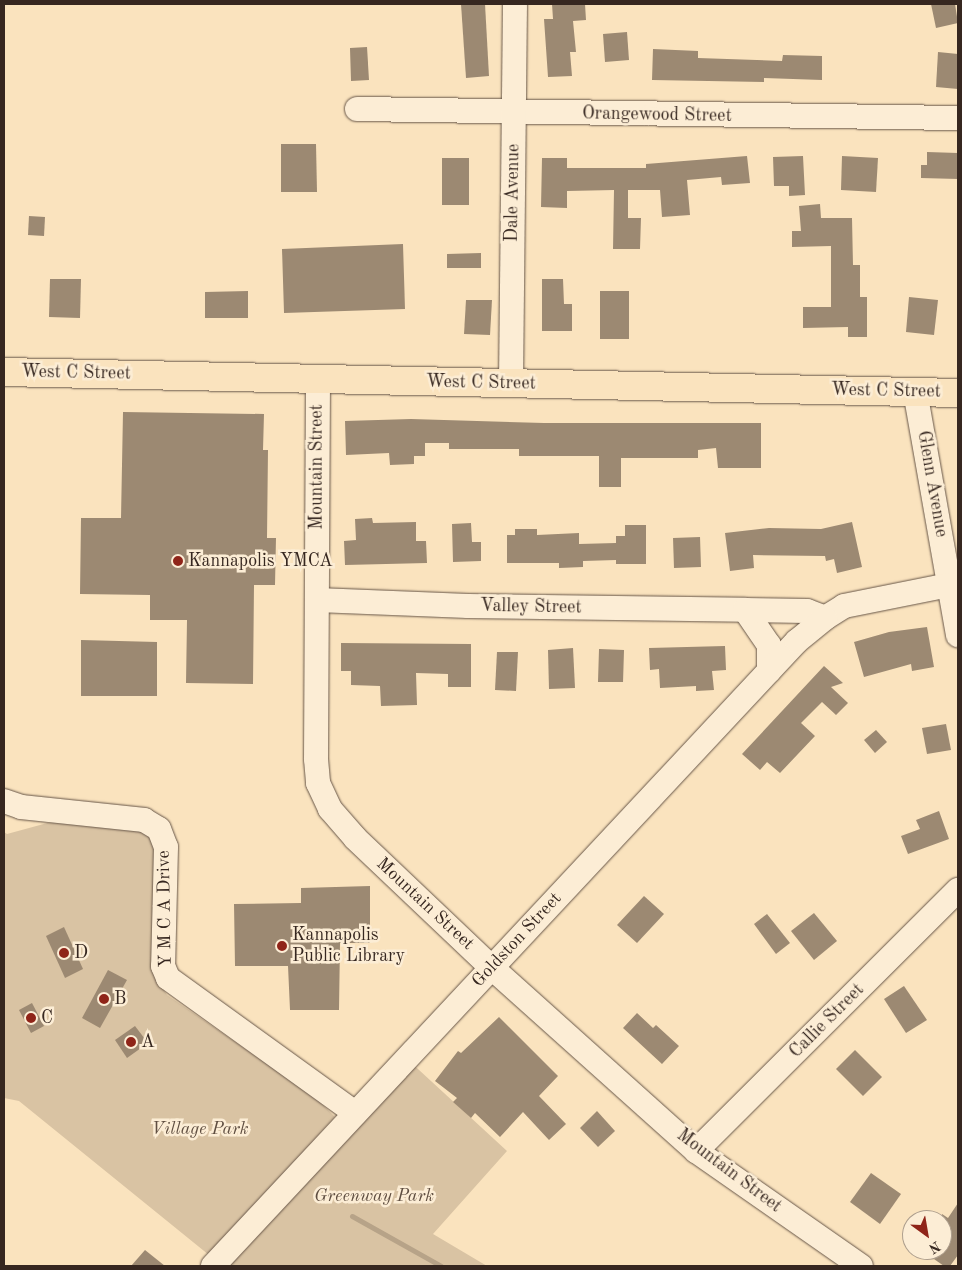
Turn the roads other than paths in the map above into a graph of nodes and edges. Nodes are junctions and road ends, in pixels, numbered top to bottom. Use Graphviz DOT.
graph roads {
  1 [pos="515,4"];
  2 [pos="356,109"];
  3 [pos="514,113"];
  4 [pos="958,118"];
  5 [pos="4,372"];
  6 [pos="318,379"];
  7 [pos="511,383"];
  8 [pos="916,392"];
  9 [pos="958,393"];
  10 [pos="949,585"];
  11 [pos="317,600"];
  12 [pos="745,610"];
  13 [pos="825,618"];
  14 [pos="958,635"];
  15 [pos="769,671"];
  16 [pos="4,801"];
  17 [pos="958,890"];
  18 [pos="491,967"];
  19 [pos="355,1113"];
  20 [pos="696,1151"];
  21 [pos="213,1266"];
  22 [pos="861,1266"];
  1 -- 3 [label="street, Dale Avenue"];
  2 -- 3 [label="street, Orangewood Street"];
  3 -- 4 [label="street, Orangewood Street"];
  3 -- 7 [label="street, Dale Avenue"];
  5 -- 6 [label="main road, West C Street"];
  6 -- 7 [label="main road, West C Street"];
  6 -- 11 [label="street, Mountain Street"];
  7 -- 8 [label="main road, West C Street"];
  8 -- 9 [label="main road, West C Street"];
  8 -- 10 [label="street, Glenn Avenue"];
  10 -- 13 [label="street"];
  10 -- 14 [label="street, Glenn Avenue"];
  11 -- 12 [label="street, Valley Street"];
  11 -- 18 [label="street, Mountain Street"];
  12 -- 13 [label="street, Valley Street"];
  12 -- 15 [label="street"];
  13 -- 15 [label="street, Goldston Street"];
  15 -- 18 [label="street, Goldston Street"];
  16 -- 19 [label="street, Y M C A Drive"];
  17 -- 20 [label="street, Callie Street"];
  18 -- 19 [label="street, Goldston Street"];
  18 -- 20 [label="street, Mountain Street"];
  19 -- 21 [label="street, Goldston Street"];
  20 -- 22 [label="street, Mountain Street"];
}
